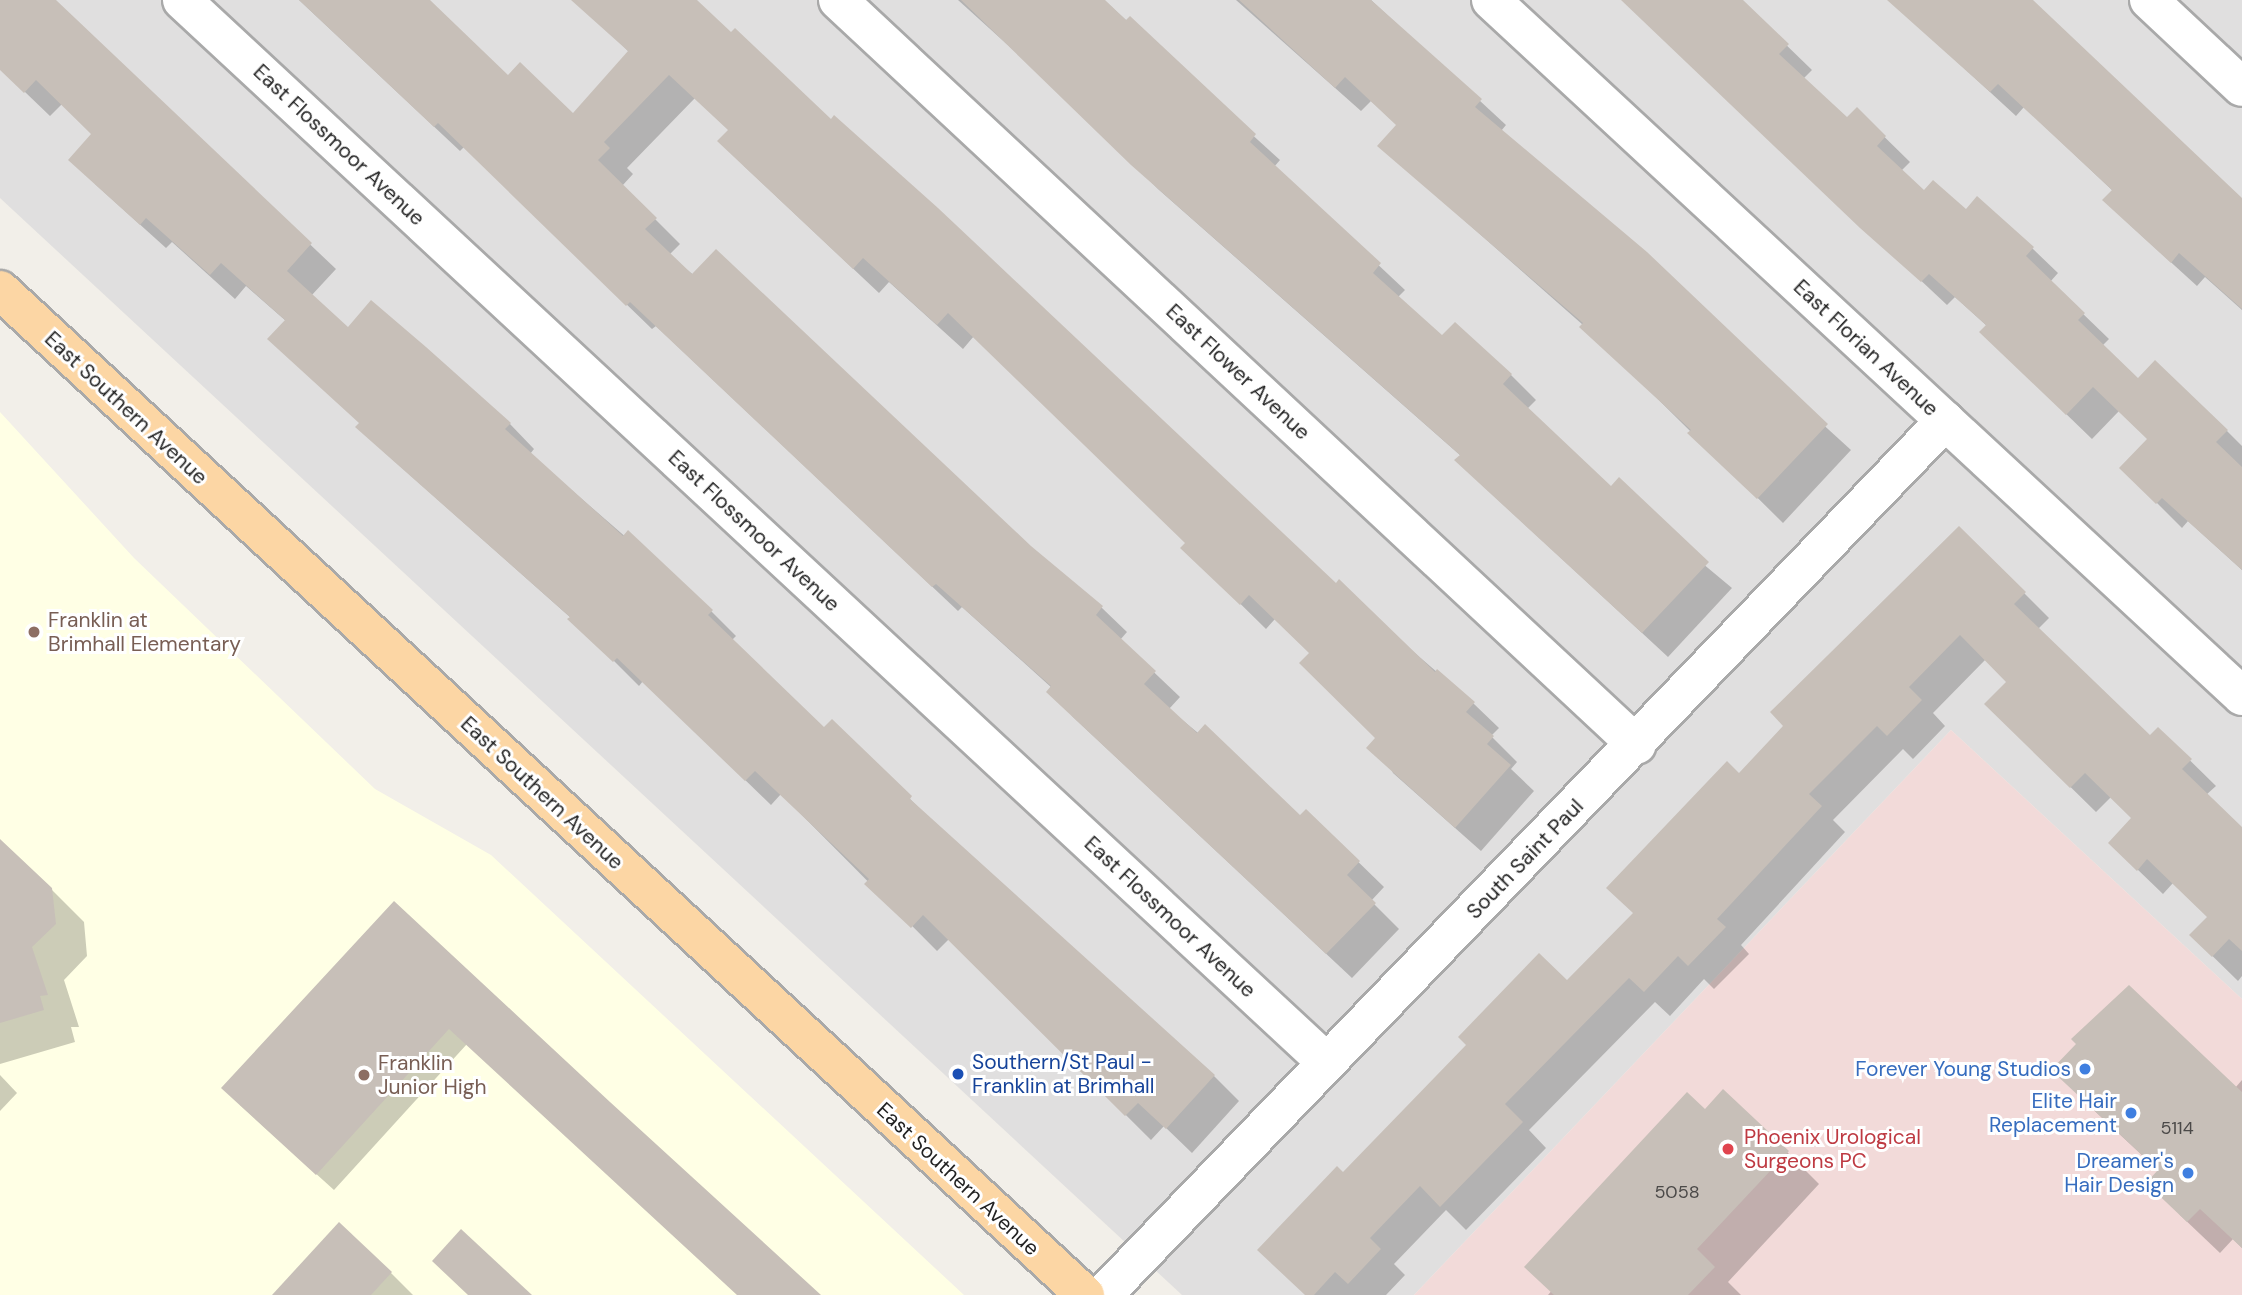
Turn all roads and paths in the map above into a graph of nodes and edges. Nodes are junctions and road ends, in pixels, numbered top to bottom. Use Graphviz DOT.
graph roads {
  1 [pos="182,0"];
  2 [pos="838,0"];
  3 [pos="1491,0"];
  4 [pos="2149,0"];
  5 [pos="2242,87"];
  6 [pos="0,290"];
  7 [pos="1945,421"];
  8 [pos="2242,696"];
  9 [pos="1637,745"];
  10 [pos="1326,1062"];
  11 [pos="1085,1295"];
  12 [pos="1103,1295"];
  1 -- 10 [label="street, East Flossmoor Avenue"];
  2 -- 9 [label="street, East Flower Avenue"];
  3 -- 7 [label="street, East Florian Avenue"];
  4 -- 5 [label="street"];
  6 -- 11 [label="main road, East Southern Avenue"];
  7 -- 8 [label="street, East Florian Avenue"];
  7 -- 9 [label="street, South Saint Paul"];
  9 -- 10 [label="street, South Saint Paul"];
  10 -- 12 [label="street, South Saint Paul"];
}
